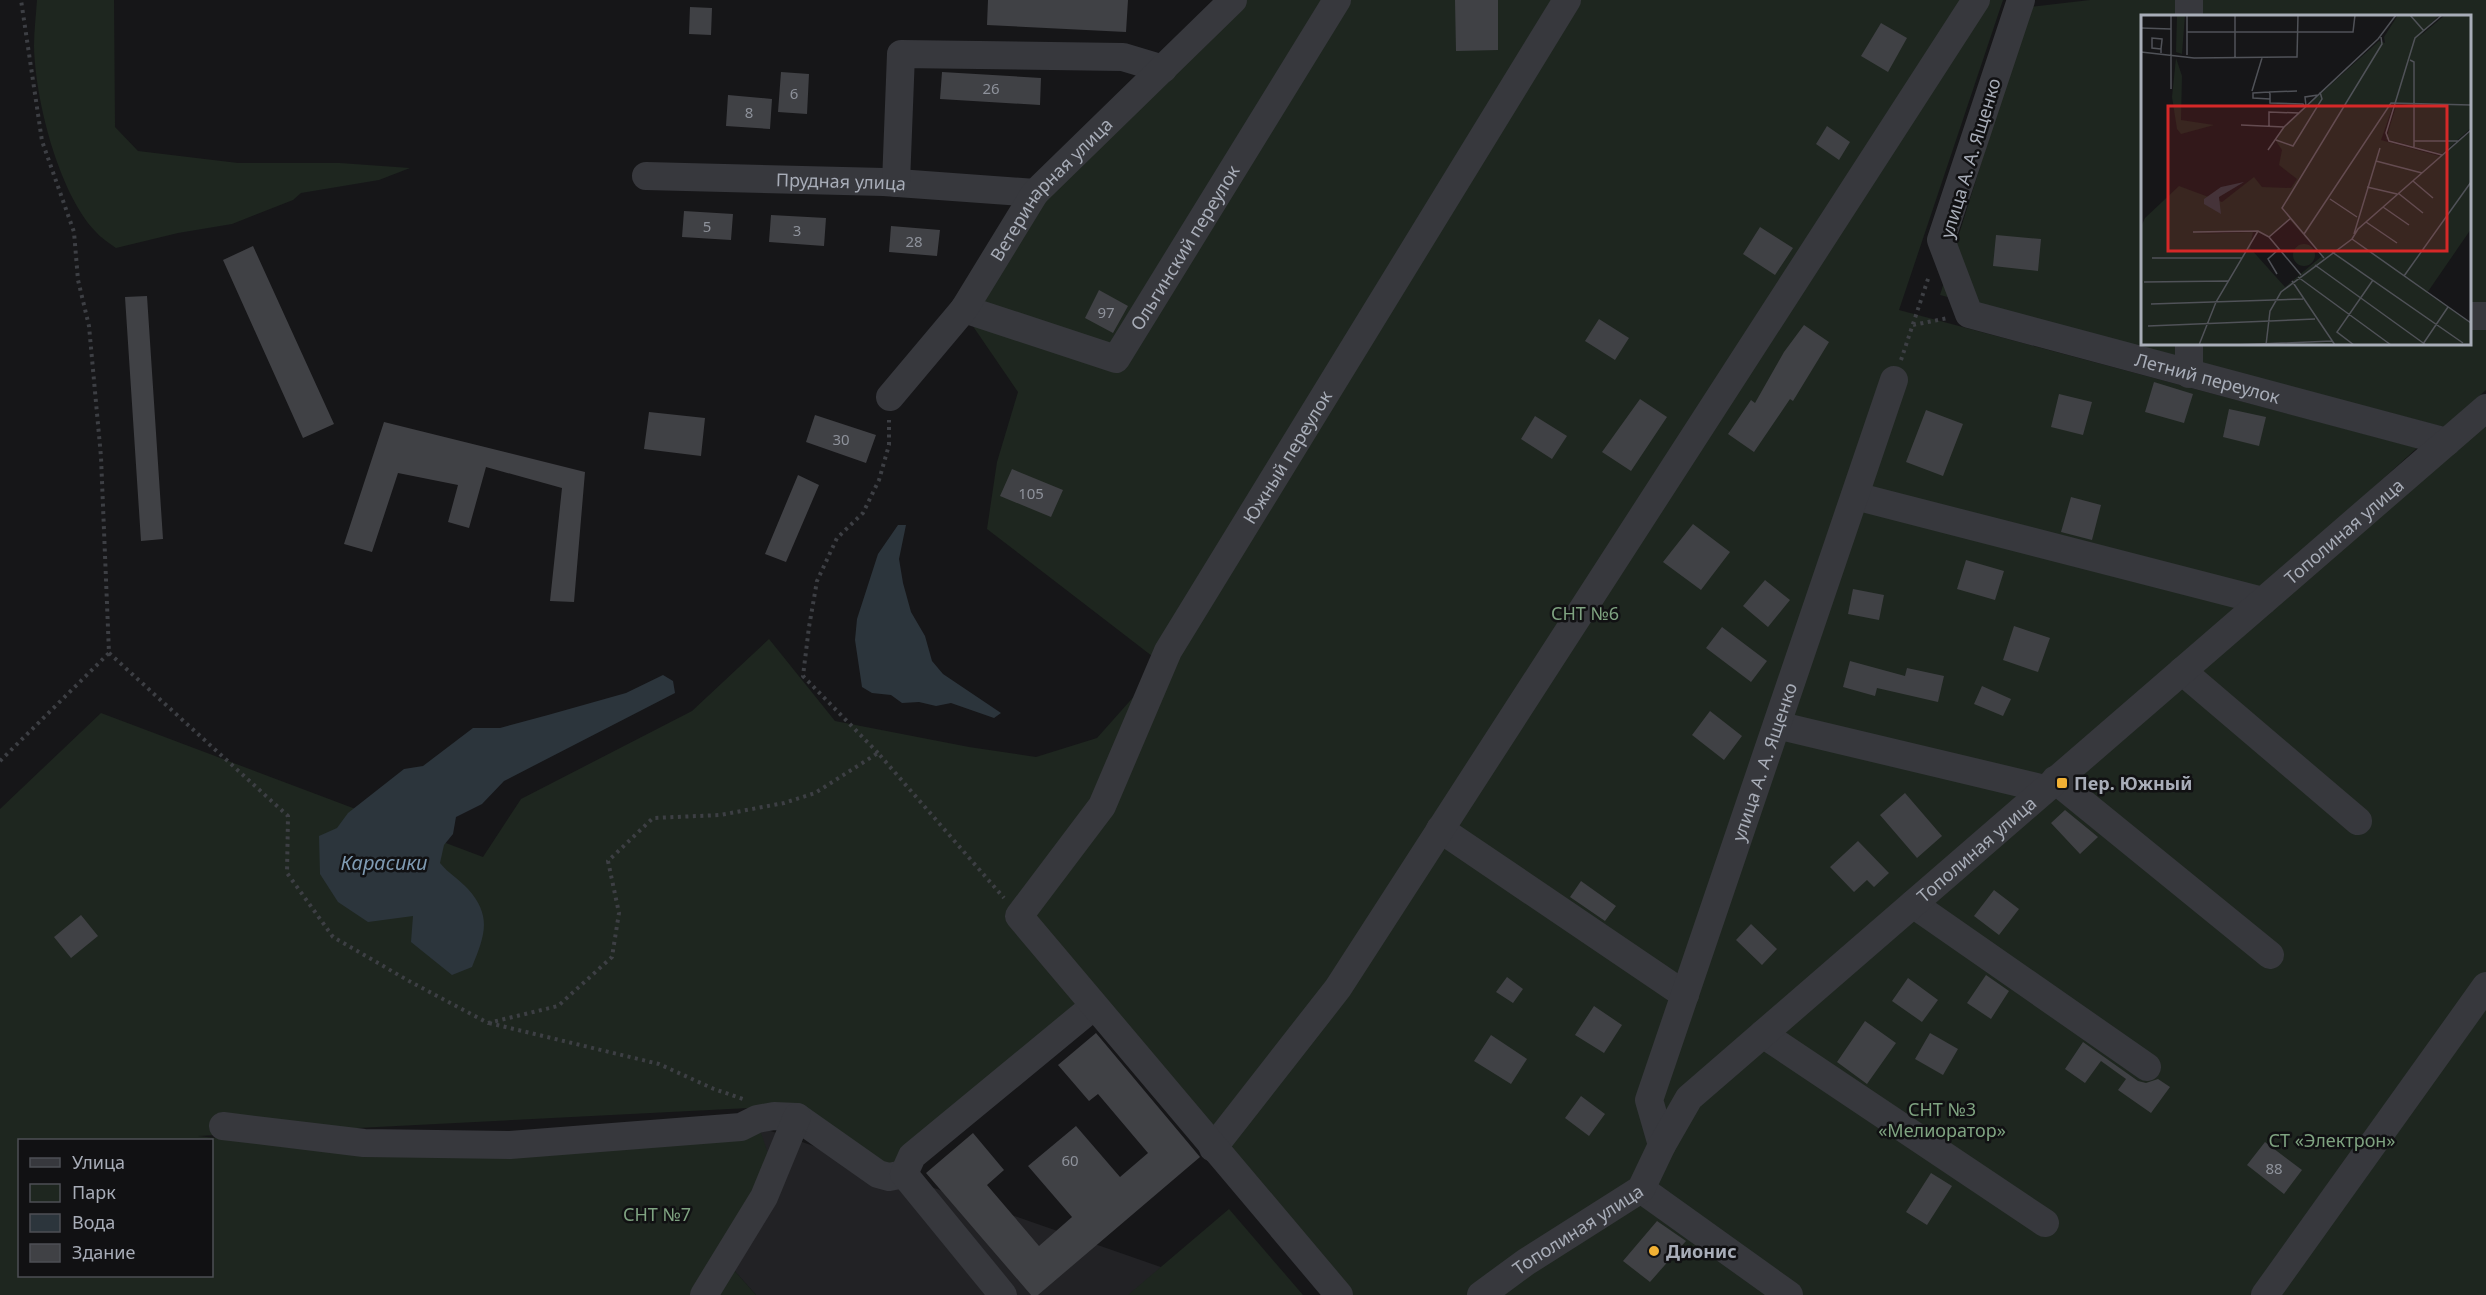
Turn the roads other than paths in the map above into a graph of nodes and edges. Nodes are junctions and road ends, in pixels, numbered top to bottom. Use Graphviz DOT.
graph roads {
  1 [pos="1337,0"];
  2 [pos="1567,0"];
  3 [pos="1976,0"];
  4 [pos="2021,0"];
  5 [pos="1224,4"];
  6 [pos="1163,69"];
  7 [pos="645,176"];
  8 [pos="896,183"];
  9 [pos="1035,193"];
  10 [pos="964,309"];
  11 [pos="1970,314"];
  12 [pos="2471,315"];
  13 [pos="2486,316"];
  14 [pos="2189,345"];
  15 [pos="2189,374"];
  16 [pos="1894,380"];
  17 [pos="890,397"];
  18 [pos="2486,408"];
  19 [pos="2447,442"];
  20 [pos="1855,496"];
  21 [pos="2263,602"];
  22 [pos="2182,671"];
  23 [pos="1777,724"];
  24 [pos="2050,785"];
  25 [pos="2358,821"];
  26 [pos="1440,829"];
  27 [pos="1913,904"];
  28 [pos="2270,955"];
  29 [pos="2486,986"];
  30 [pos="1685,995"];
  31 [pos="1094,1006"];
  32 [pos="1763,1034"];
  33 [pos="2147,1067"];
  34 [pos="798,1117"];
  35 [pos="223,1125"];
  36 [pos="1662,1146"];
  37 [pos="1213,1148"];
  38 [pos="904,1174"];
  39 [pos="1641,1189"];
  40 [pos="2045,1223"];
  41 [pos="989,1290"];
  42 [pos="704,1295"];
  43 [pos="1340,1295"];
  44 [pos="1481,1295"];
  45 [pos="1789,1295"];
  46 [pos="2265,1295"];
  1 -- 10 [label="street, Ольгинский переулок"];
  2 -- 31 [label="street, Южный переулок"];
  3 -- 26 [label="street"];
  4 -- 11 [label="street, улица А. А. Ященко"];
  5 -- 6 [label="street, Ветеринарная улица"];
  6 -- 8 [label="street"];
  6 -- 9 [label="street, Ветеринарная улица"];
  7 -- 8 [label="street, Прудная улица"];
  8 -- 9 [label="street, Прудная улица"];
  9 -- 10 [label="street, Ветеринарная улица"];
  10 -- 17 [label="street, Ветеринарная улица"];
  11 -- 15 [label="street, Летний переулок"];
  12 -- 13 [label="street"];
  14 -- 15 [label="street"];
  15 -- 19 [label="street, Летний переулок"];
  16 -- 20 [label="street, улица А. А. Ященко"];
  18 -- 19 [label="street, Тополиная улица"];
  19 -- 21 [label="street, Тополиная улица"];
  20 -- 21 [label="street"];
  20 -- 23 [label="street, улица А. А. Ященко"];
  21 -- 22 [label="street, Тополиная улица"];
  22 -- 24 [label="street, Тополиная улица"];
  22 -- 25 [label="street"];
  23 -- 24 [label="street"];
  23 -- 30 [label="street, улица А. А. Ященко"];
  24 -- 27 [label="street, Тополиная улица"];
  24 -- 28 [label="street"];
  26 -- 30 [label="street"];
  26 -- 37 [label="street"];
  27 -- 32 [label="street, Тополиная улица"];
  27 -- 33 [label="street"];
  29 -- 46 [label="street"];
  30 -- 36 [label="street, улица А. А. Ященко"];
  31 -- 37 [label="street"];
  31 -- 38 [label="street"];
  32 -- 36 [label="street, Тополиная улица"];
  32 -- 40 [label="street"];
  34 -- 35 [label="street"];
  34 -- 38 [label="street"];
  34 -- 42 [label="street"];
  36 -- 39 [label="street, Тополиная улица"];
  37 -- 43 [label="street"];
  38 -- 41 [label="street"];
  39 -- 44 [label="street, Тополиная улица"];
  39 -- 45 [label="street"];
}
